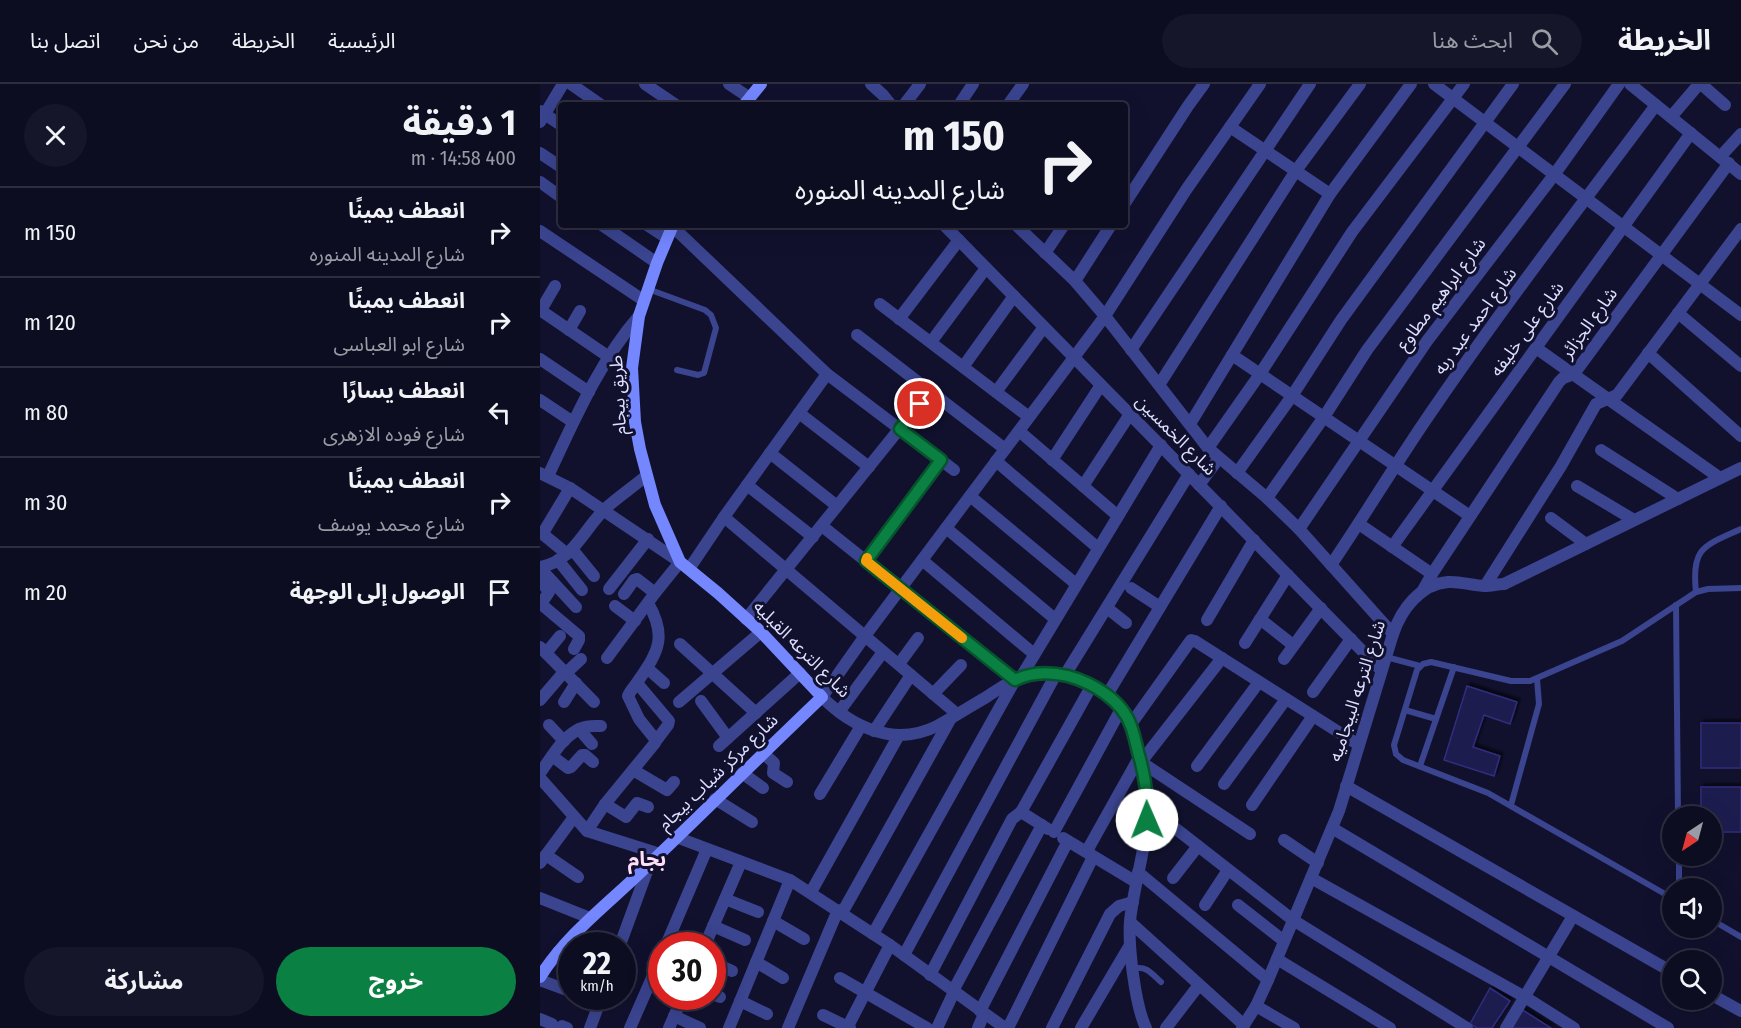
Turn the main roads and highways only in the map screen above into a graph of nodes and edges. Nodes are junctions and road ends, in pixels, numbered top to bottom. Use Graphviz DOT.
graph roads {
  1 [pos="761,84"];
  2 [pos="747,101"];
  3 [pos="672,228"];
  4 [pos="685,565"];
  5 [pos="822,697"];
  6 [pos="540,978"];
  1 -- 2 [label="main road"];
  3 -- 4 [label="main road, طريق بيجام"];
  4 -- 5 [label="main road, شارع الترعه القبليه"];
  5 -- 6 [label="main road, شارع مركز شباب بيجام"];
}
